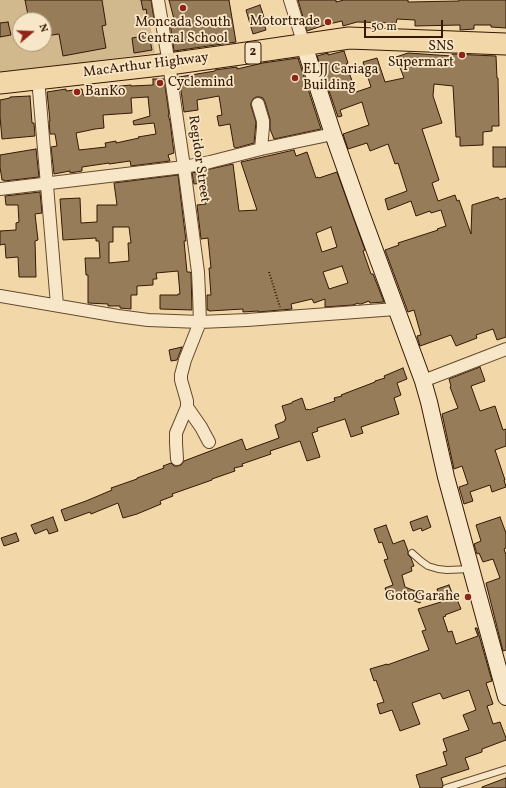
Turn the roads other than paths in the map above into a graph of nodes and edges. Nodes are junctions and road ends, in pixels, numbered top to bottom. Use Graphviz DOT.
graph roads {
  1 [pos="158,0"];
  2 [pos="290,0"];
  3 [pos="506,44"];
  4 [pos="304,45"];
  5 [pos="169,64"];
  6 [pos="38,78"];
  7 [pos="0,83"];
  8 [pos="258,104"];
  9 [pos="332,134"];
  10 [pos="261,149"];
  11 [pos="184,167"];
  12 [pos="46,184"];
  13 [pos="0,189"];
  14 [pos="0,296"];
  15 [pos="56,305"];
  16 [pos="396,309"];
  17 [pos="200,322"];
  18 [pos="506,349"];
  19 [pos="423,381"];
  20 [pos="187,407"];
  21 [pos="209,442"];
  22 [pos="177,460"];
  23 [pos="412,553"];
  24 [pos="471,569"];
  25 [pos="503,675"];
  26 [pos="506,697"];
  27 [pos="506,769"];
  28 [pos="446,788"];
  1 -- 5 [label="street, Regidor Street"];
  2 -- 4 [label="street"];
  3 -- 4 [label="highway, MacArthur Highway / 2"];
  4 -- 5 [label="highway, MacArthur Highway / 2"];
  4 -- 9 [label="street"];
  5 -- 6 [label="highway, MacArthur Highway / 2"];
  5 -- 11 [label="street, Regidor Street"];
  6 -- 7 [label="highway, MacArthur Highway / 2"];
  6 -- 12 [label="street"];
  8 -- 10 [label="street"];
  9 -- 10 [label="street"];
  9 -- 16 [label="street"];
  10 -- 11 [label="street"];
  11 -- 12 [label="street"];
  11 -- 17 [label="street, Regidor Street"];
  12 -- 13 [label="street"];
  12 -- 15 [label="street"];
  14 -- 15 [label="street"];
  15 -- 17 [label="street"];
  16 -- 17 [label="street"];
  16 -- 19 [label="street"];
  17 -- 20 [label="street"];
  18 -- 19 [label="street"];
  19 -- 24 [label="street"];
  20 -- 21 [label="street"];
  20 -- 22 [label="street"];
  23 -- 24 [label="lane"];
  24 -- 25 [label="street"];
  25 -- 26 [label="street"];
  27 -- 28 [label="lane"];
}
